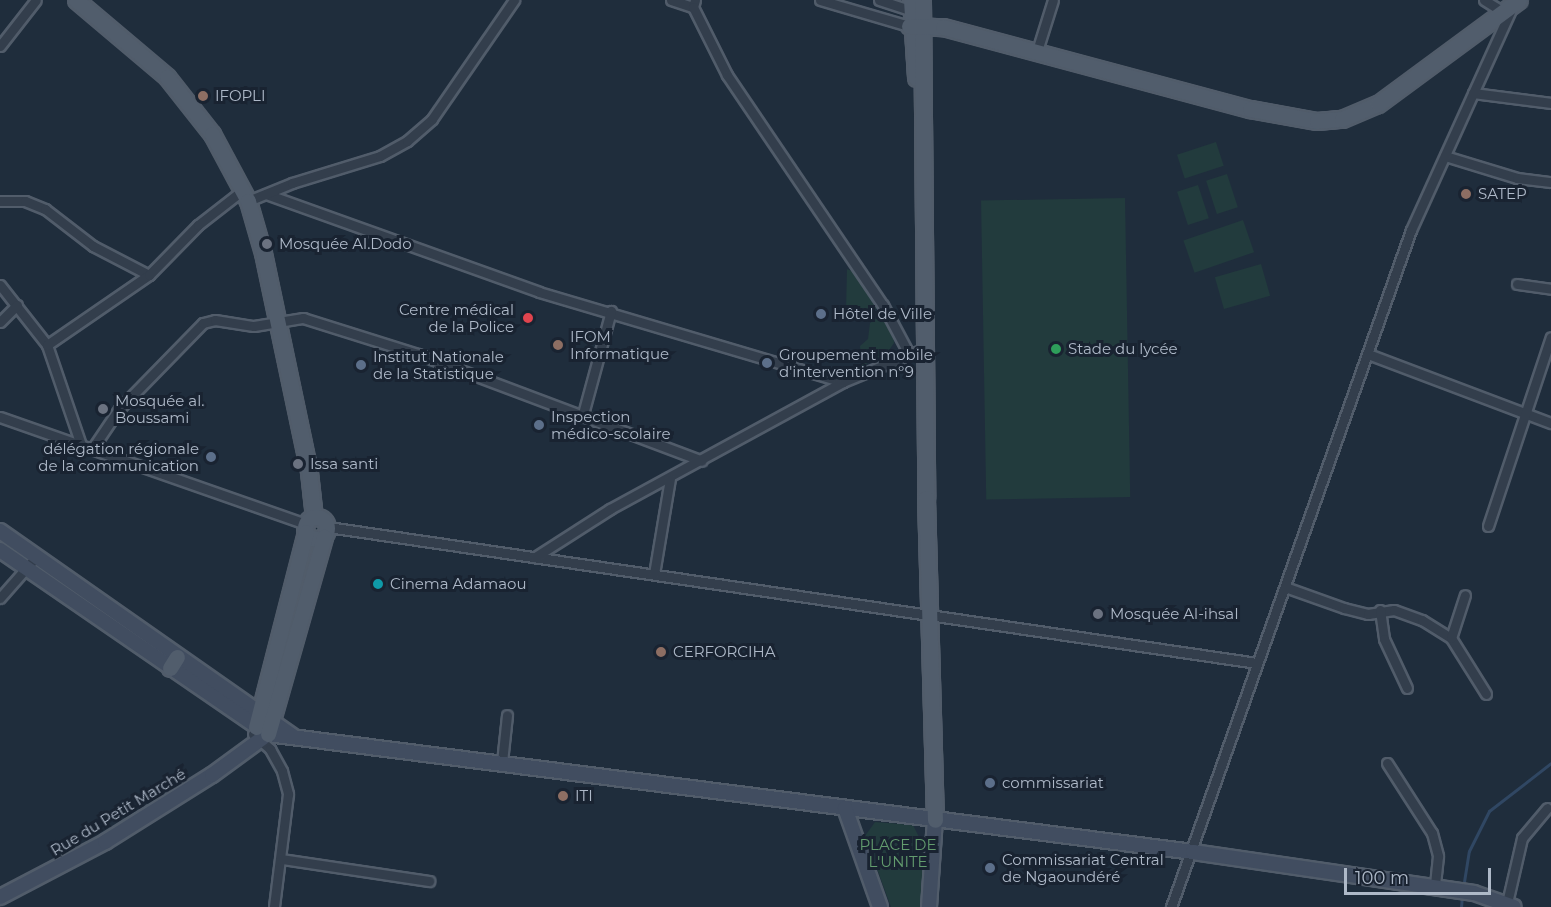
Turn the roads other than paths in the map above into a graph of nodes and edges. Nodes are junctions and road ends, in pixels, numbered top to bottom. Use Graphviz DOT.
graph roads {
  1 [pos="36,0"];
  2 [pos="76,0"];
  3 [pos="514,0"];
  4 [pos="671,0"];
  5 [pos="820,0"];
  6 [pos="879,0"];
  7 [pos="1053,0"];
  8 [pos="1484,0"];
  9 [pos="1513,3"];
  10 [pos="694,4"];
  11 [pos="917,13"];
  12 [pos="0,46"];
  13 [pos="1037,51"];
  14 [pos="1473,93"];
  15 [pos="1551,104"];
  16 [pos="1445,156"];
  17 [pos="1551,182"];
  18 [pos="266,194"];
  19 [pos="245,195"];
  20 [pos="0,201"];
  21 [pos="149,275"];
  22 [pos="1517,284"];
  23 [pos="0,285"];
  24 [pos="1551,289"];
  25 [pos="17,305"];
  26 [pos="611,311"];
  27 [pos="276,321"];
  28 [pos="0,322"];
  29 [pos="1551,337"];
  30 [pos="46,345"];
  31 [pos="926,348"];
  32 [pos="909,354"];
  33 [pos="1368,354"];
  34 [pos="843,382"];
  35 [pos="1524,413"];
  36 [pos="583,414"];
  37 [pos="0,417"];
  38 [pos="1551,423"];
  39 [pos="81,445"];
  40 [pos="92,449"];
  41 [pos="702,461"];
  42 [pos="669,478"];
  43 [pos="309,524"];
  44 [pos="1488,525"];
  45 [pos="0,531"];
  46 [pos="326,532"];
  47 [pos="0,550"];
  48 [pos="36,557"];
  49 [pos="535,557"];
  50 [pos="28,570"];
  51 [pos="654,574"];
  52 [pos="1285,587"];
  53 [pos="1465,595"];
  54 [pos="0,598"];
  55 [pos="1380,610"];
  56 [pos="928,615"];
  57 [pos="279,634"];
  58 [pos="1451,638"];
  59 [pos="297,640"];
  60 [pos="174,662"];
  61 [pos="1257,663"];
  62 [pos="1407,688"];
  63 [pos="1486,694"];
  64 [pos="507,715"];
  65 [pos="260,731"];
  66 [pos="502,762"];
  67 [pos="1387,764"];
  68 [pos="845,808"];
  69 [pos="1547,808"];
  70 [pos="935,820"];
  71 [pos="1193,852"];
  72 [pos="282,859"];
  73 [pos="429,880"];
  74 [pos="1434,887"];
  75 [pos="0,897"];
  76 [pos="1510,905"];
  77 [pos="274,907"];
  78 [pos="880,907"];
  79 [pos="929,907"];
  80 [pos="1171,907"];
  1 -- 12 [label="street"];
  2 -- 19 [label="main road"];
  3 -- 18 [label="street"];
  4 -- 10 [label="street"];
  5 -- 11 [label="street"];
  6 -- 11 [label="street"];
  7 -- 13 [label="street"];
  8 -- 9 [label="street"];
  9 -- 13 [label="main road"];
  9 -- 14 [label="street"];
  10 -- 32 [label="street"];
  11 -- 13 [label="main road"];
  11 -- 31 [label="main road"];
  14 -- 15 [label="street"];
  14 -- 16 [label="street"];
  16 -- 17 [label="street"];
  16 -- 33 [label="street"];
  18 -- 19 [label="street"];
  18 -- 26 [label="street"];
  19 -- 21 [label="street"];
  19 -- 27 [label="main road"];
  20 -- 21 [label="street"];
  21 -- 30 [label="street"];
  22 -- 24 [label="street"];
  23 -- 25 [label="street"];
  25 -- 28 [label="street"];
  25 -- 30 [label="street"];
  26 -- 34 [label="street"];
  26 -- 36 [label="street"];
  27 -- 36 [label="street"];
  27 -- 40 [label="street"];
  27 -- 43 [label="main road"];
  29 -- 35 [label="street"];
  30 -- 39 [label="street"];
  31 -- 32 [label="street"];
  31 -- 56 [label="main road"];
  32 -- 34 [label="street"];
  33 -- 35 [label="street"];
  33 -- 52 [label="street"];
  34 -- 41 [label="street"];
  35 -- 38 [label="street"];
  35 -- 44 [label="street"];
  36 -- 41 [label="street"];
  37 -- 39 [label="street"];
  39 -- 40 [label="street"];
  40 -- 43 [label="street"];
  41 -- 42 [label="street"];
  42 -- 49 [label="street"];
  42 -- 51 [label="street"];
  43 -- 46 [label="main road"];
  43 -- 57 [label="main road"];
  45 -- 48 [label="main road"];
  46 -- 49 [label="street"];
  46 -- 59 [label="main road"];
  47 -- 50 [label="main road"];
  48 -- 50 [label="street"];
  48 -- 60 [label="main road"];
  49 -- 51 [label="street"];
  50 -- 54 [label="street"];
  50 -- 60 [label="main road"];
  51 -- 56 [label="street"];
  52 -- 55 [label="street"];
  52 -- 61 [label="street"];
  53 -- 58 [label="street"];
  55 -- 58 [label="street"];
  55 -- 62 [label="street"];
  56 -- 61 [label="street"];
  56 -- 70 [label="main road"];
  57 -- 59 [label="main road"];
  57 -- 65 [label="main road"];
  58 -- 63 [label="street"];
  59 -- 65 [label="main road"];
  60 -- 65 [label="main road"];
  61 -- 71 [label="street"];
  64 -- 66 [label="street"];
  65 -- 66 [label="main road"];
  65 -- 72 [label="street"];
  65 -- 75 [label="main road, Rue du Petit Marché"];
  66 -- 68 [label="main road"];
  67 -- 74 [label="street"];
  68 -- 70 [label="main road"];
  68 -- 78 [label="main road"];
  69 -- 76 [label="street"];
  70 -- 71 [label="main road"];
  70 -- 79 [label="main road"];
  71 -- 74 [label="main road"];
  71 -- 80 [label="street"];
  72 -- 73 [label="street"];
  72 -- 77 [label="street"];
  74 -- 76 [label="main road"];
}
